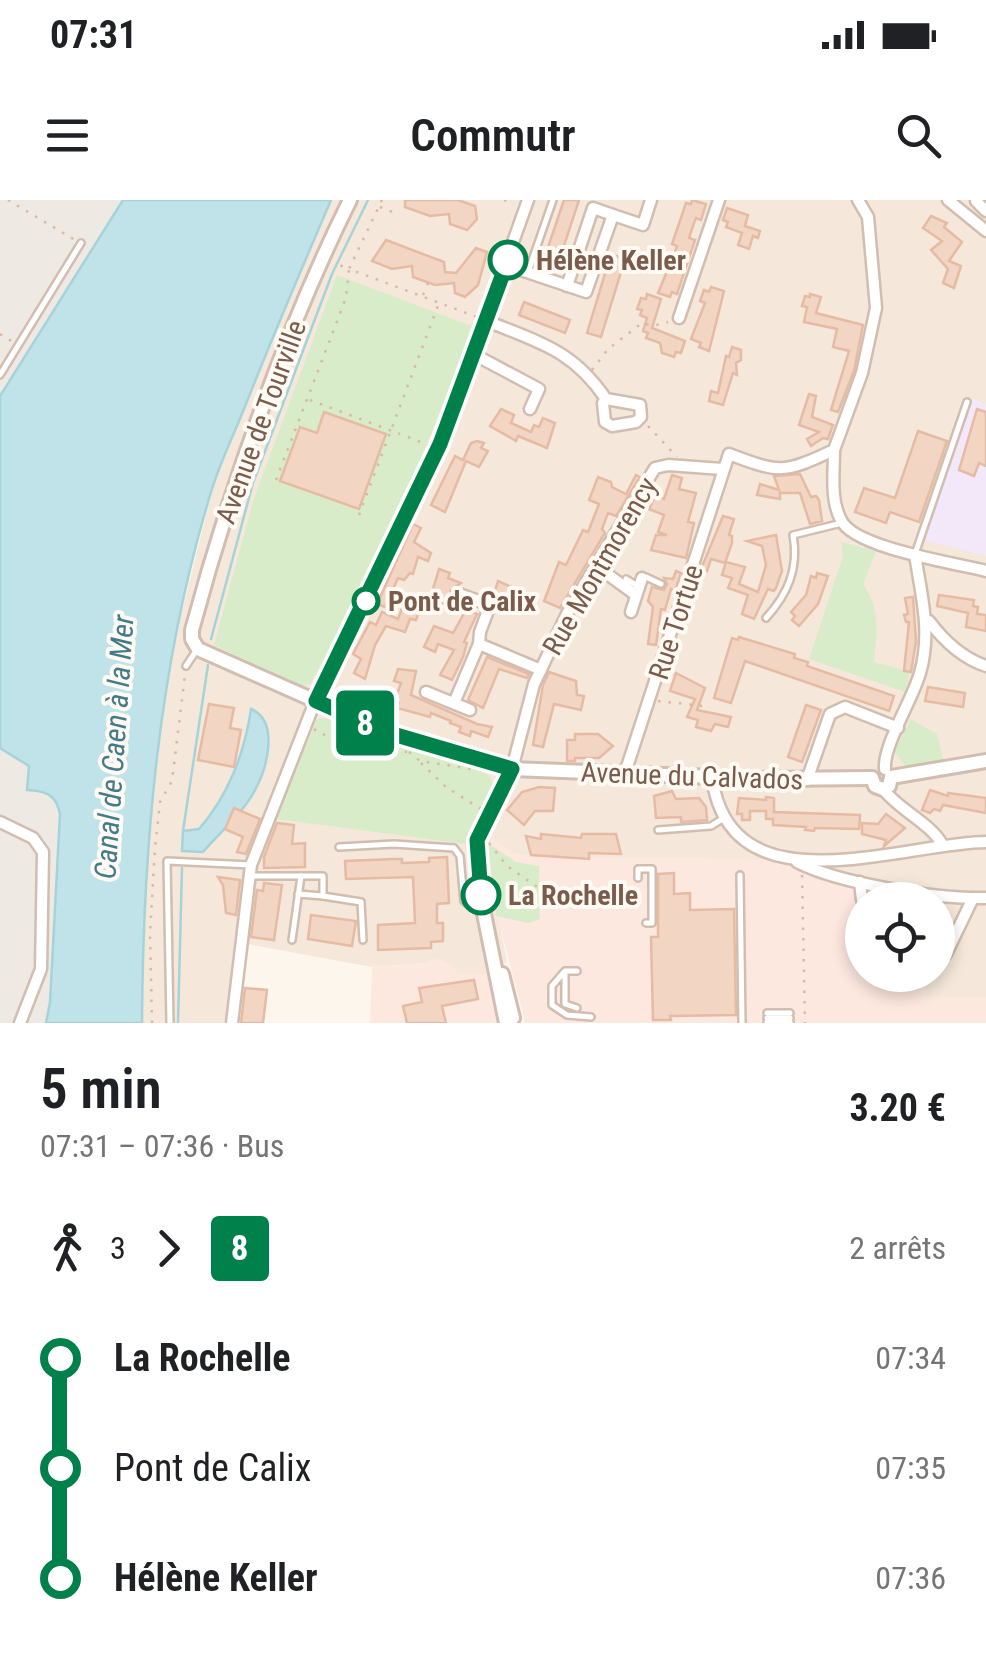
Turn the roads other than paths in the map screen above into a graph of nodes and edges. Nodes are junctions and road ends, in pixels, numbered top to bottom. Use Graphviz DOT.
graph roads {
  1 [pos="350,200"];
  2 [pos="528,200"];
  3 [pos="552,200"];
  4 [pos="651,200"];
  5 [pos="718,200"];
  6 [pos="858,200"];
  7 [pos="948,200"];
  8 [pos="976,201"];
  9 [pos="986,210"];
  10 [pos="613,215"];
  11 [pos="986,231"];
  12 [pos="81,243"];
  13 [pos="506,265"];
  14 [pos="528,272"];
  15 [pos="567,286"];
  16 [pos="680,318"];
  17 [pos="483,319"];
  18 [pos="475,356"];
  19 [pos="0,375"];
  20 [pos="606,400"];
  21 [pos="967,402"];
  22 [pos="530,409"];
  23 [pos="834,450"];
  24 [pos="722,469"];
  25 [pos="842,523"];
  26 [pos="915,554"];
  27 [pos="596,566"];
  28 [pos="986,571"];
  29 [pos="626,579"];
  30 [pos="661,584"];
  31 [pos="640,585"];
  32 [pos="459,594"];
  33 [pos="490,605"];
  34 [pos="513,608"];
  35 [pos="631,612"];
  36 [pos="766,618"];
  37 [pos="927,618"];
  38 [pos="480,644"];
  39 [pos="198,649"];
  40 [pos="186,666"];
  41 [pos="986,666"];
  42 [pos="542,670"];
  43 [pos="426,692"];
  44 [pos="316,701"];
  45 [pos="454,704"];
  46 [pos="470,710"];
  47 [pos="898,728"];
  48 [pos="986,761"];
  49 [pos="512,769"];
  50 [pos="888,773"];
  51 [pos="625,774"];
  52 [pos="712,777"];
  53 [pos="808,780"];
  54 [pos="877,784"];
  55 [pos="724,818"];
  56 [pos="0,822"];
  57 [pos="658,830"];
  58 [pos="986,842"];
  59 [pos="942,844"];
  60 [pos="340,847"];
  61 [pos="792,859"];
  62 [pos="251,871"];
  63 [pos="740,875"];
  64 [pos="300,876"];
  65 [pos="638,878"];
  66 [pos="860,882"];
  67 [pos="298,894"];
  68 [pos="955,895"];
  69 [pos="323,896"];
  70 [pos="973,898"];
  71 [pos="986,898"];
  72 [pos="483,905"];
  73 [pos="646,923"];
  74 [pos="955,935"];
  75 [pos="292,940"];
  76 [pos="363,940"];
  77 [pos="496,964"];
  78 [pos="565,971"];
  79 [pos="576,971"];
  80 [pos="577,1008"];
  81 [pos="591,1016"];
  82 [pos="767,1018"];
  83 [pos="790,1018"];
  84 [pos="20,1023"];
  85 [pos="170,1023"];
  86 [pos="232,1023"];
  87 [pos="506,1023"];
  88 [pos="514,1023"];
  89 [pos="742,1023"];
  1 -- 39 [label="street, Avenue de Tourville"];
  2 -- 13 [label="street"];
  3 -- 14 [label="lane"];
  4 -- 10 [label="street"];
  5 -- 16 [label="street"];
  6 -- 23 [label="street"];
  7 -- 11 [label="street"];
  8 -- 9 [label="street"];
  10 -- 15 [label="street"];
  10 -- 15 [label="street"];
  12 -- 19 [label="lane"];
  13 -- 14 [label="street"];
  13 -- 17 [label="street"];
  14 -- 15 [label="street"];
  17 -- 18 [label="street"];
  17 -- 20 [label="street"];
  18 -- 22 [label="street"];
  18 -- 44 [label="street"];
  20 -- 20 [label="street"];
  21 -- 26 [label="lane"];
  23 -- 24 [label="street, Rue Montmorency"];
  23 -- 25 [label="street"];
  24 -- 27 [label="street, Rue Montmorency"];
  24 -- 51 [label="street, Rue Tortue"];
  25 -- 26 [label="street"];
  25 -- 36 [label="lane"];
  26 -- 28 [label="street"];
  26 -- 37 [label="street"];
  27 -- 31 [label="street"];
  27 -- 42 [label="street, Rue Montmorency"];
  29 -- 31 [label="lane"];
  30 -- 31 [label="lane"];
  31 -- 35 [label="street"];
  32 -- 33 [label="street"];
  33 -- 34 [label="lane"];
  33 -- 38 [label="street"];
  37 -- 41 [label="street"];
  37 -- 47 [label="street"];
  38 -- 42 [label="street"];
  38 -- 45 [label="street"];
  39 -- 40 [label="lane"];
  39 -- 44 [label="street, Avenue du Calvados"];
  42 -- 49 [label="street, Rue Montmorency"];
  43 -- 45 [label="street"];
  44 -- 49 [label="street, Avenue du Calvados"];
  44 -- 62 [label="street"];
  45 -- 46 [label="street"];
  47 -- 50 [label="street"];
  47 -- 53 [label="street"];
  48 -- 50 [label="street"];
  49 -- 51 [label="street, Avenue du Calvados"];
  49 -- 72 [label="street, Rue Montmorency"];
  50 -- 54 [label="street"];
  51 -- 52 [label="street, Avenue du Calvados"];
  52 -- 53 [label="street, Avenue du Calvados"];
  52 -- 55 [label="street"];
  53 -- 54 [label="street, Avenue du Calvados"];
  54 -- 59 [label="street"];
  55 -- 57 [label="lane"];
  55 -- 61 [label="street"];
  56 -- 84 [label="street"];
  58 -- 59 [label="street"];
  59 -- 61 [label="street"];
  60 -- 72 [label="lane"];
  61 -- 66 [label="street"];
  62 -- 64 [label="lane"];
  62 -- 85 [label="lane"];
  62 -- 86 [label="street"];
  63 -- 89 [label="lane"];
  64 -- 67 [label="lane"];
  64 -- 69 [label="lane"];
  65 -- 73 [label="lane"];
  67 -- 69 [label="lane"];
  67 -- 75 [label="lane"];
  68 -- 70 [label="street"];
  69 -- 76 [label="lane"];
  70 -- 71 [label="street"];
  70 -- 74 [label="street"];
  72 -- 77 [label="street"];
  77 -- 87 [label="street"];
  77 -- 88 [label="street"];
  78 -- 79 [label="lane"];
  78 -- 80 [label="lane"];
  78 -- 81 [label="lane"];
  82 -- 83 [label="lane"];
}
